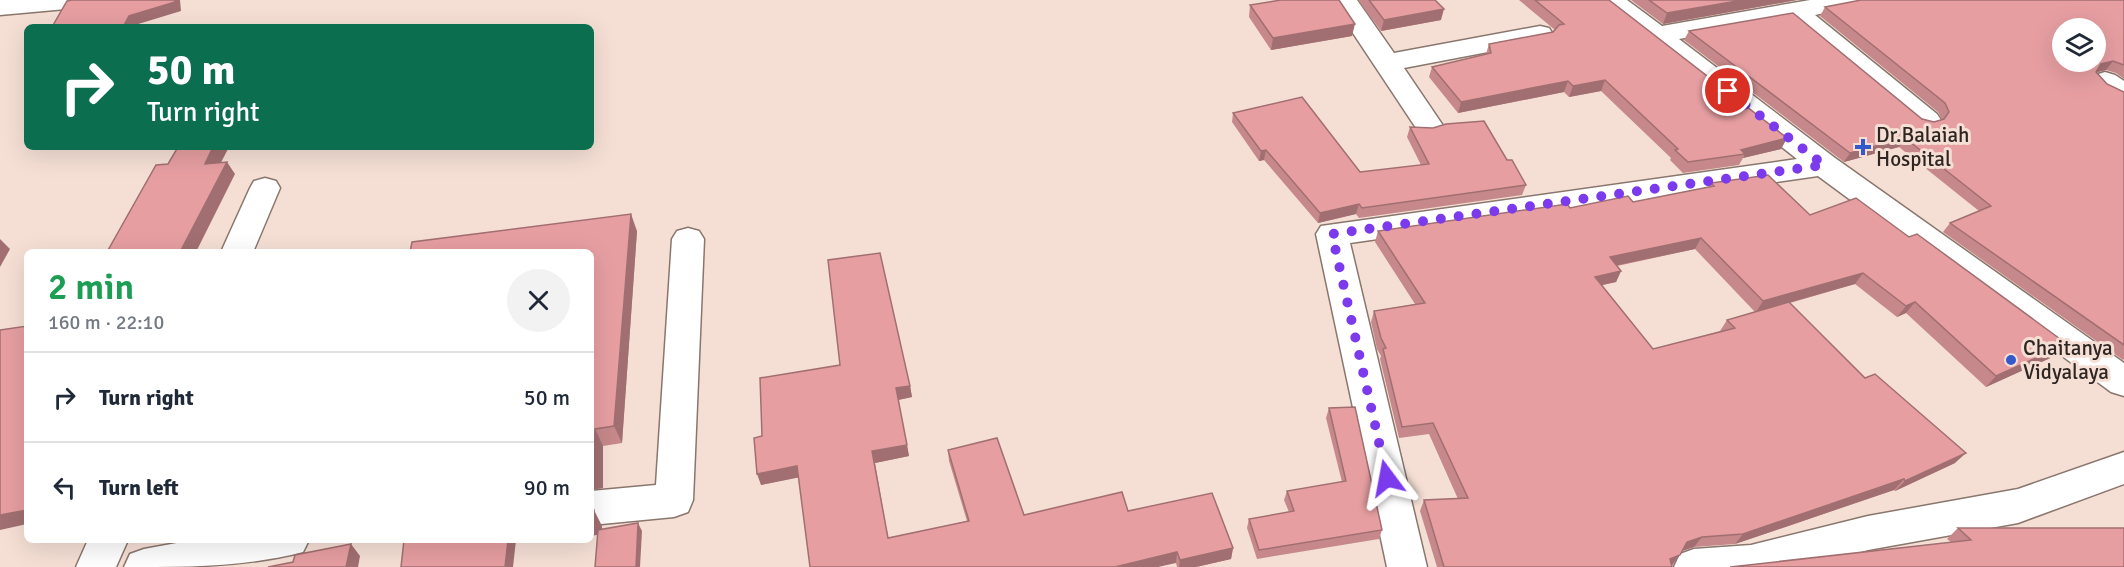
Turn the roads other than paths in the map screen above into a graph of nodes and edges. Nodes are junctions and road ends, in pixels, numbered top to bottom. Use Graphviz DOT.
graph roads {
  1 [pos="77,0"];
  2 [pos="1344,0"];
  3 [pos="1611,0"];
  4 [pos="1854,0"];
  5 [pos="0,7"];
  6 [pos="1794,10"];
  7 [pos="1540,34"];
  8 [pos="1657,35"];
  9 [pos="1386,63"];
  10 [pos="1928,120"];
  11 [pos="1430,126"];
  12 [pos="1824,165"];
  13 [pos="265,188"];
  14 [pos="688,239"];
  15 [pos="238,249"];
  16 [pos="2124,381"];
  17 [pos="2124,468"];
  18 [pos="594,508"];
  19 [pos="107,543"];
  20 [pos="273,543"];
  21 [pos="96,567"];
  22 [pos="144,567"];
  23 [pos="1407,567"];
  24 [pos="1694,567"];
  1 -- 5 [label="street"];
  2 -- 9 [label="street"];
  3 -- 8 [label="street"];
  4 -- 6 [label="street"];
  6 -- 8 [label="street"];
  6 -- 10 [label="street"];
  7 -- 9 [label="street"];
  8 -- 12 [label="street"];
  9 -- 11 [label="street"];
  12 -- 16 [label="street"];
  12 -- 23 [label="street"];
  13 -- 15 [label="street"];
  14 -- 18 [label="street"];
  17 -- 24 [label="street"];
  19 -- 21 [label="street"];
  20 -- 22 [label="street"];
}
